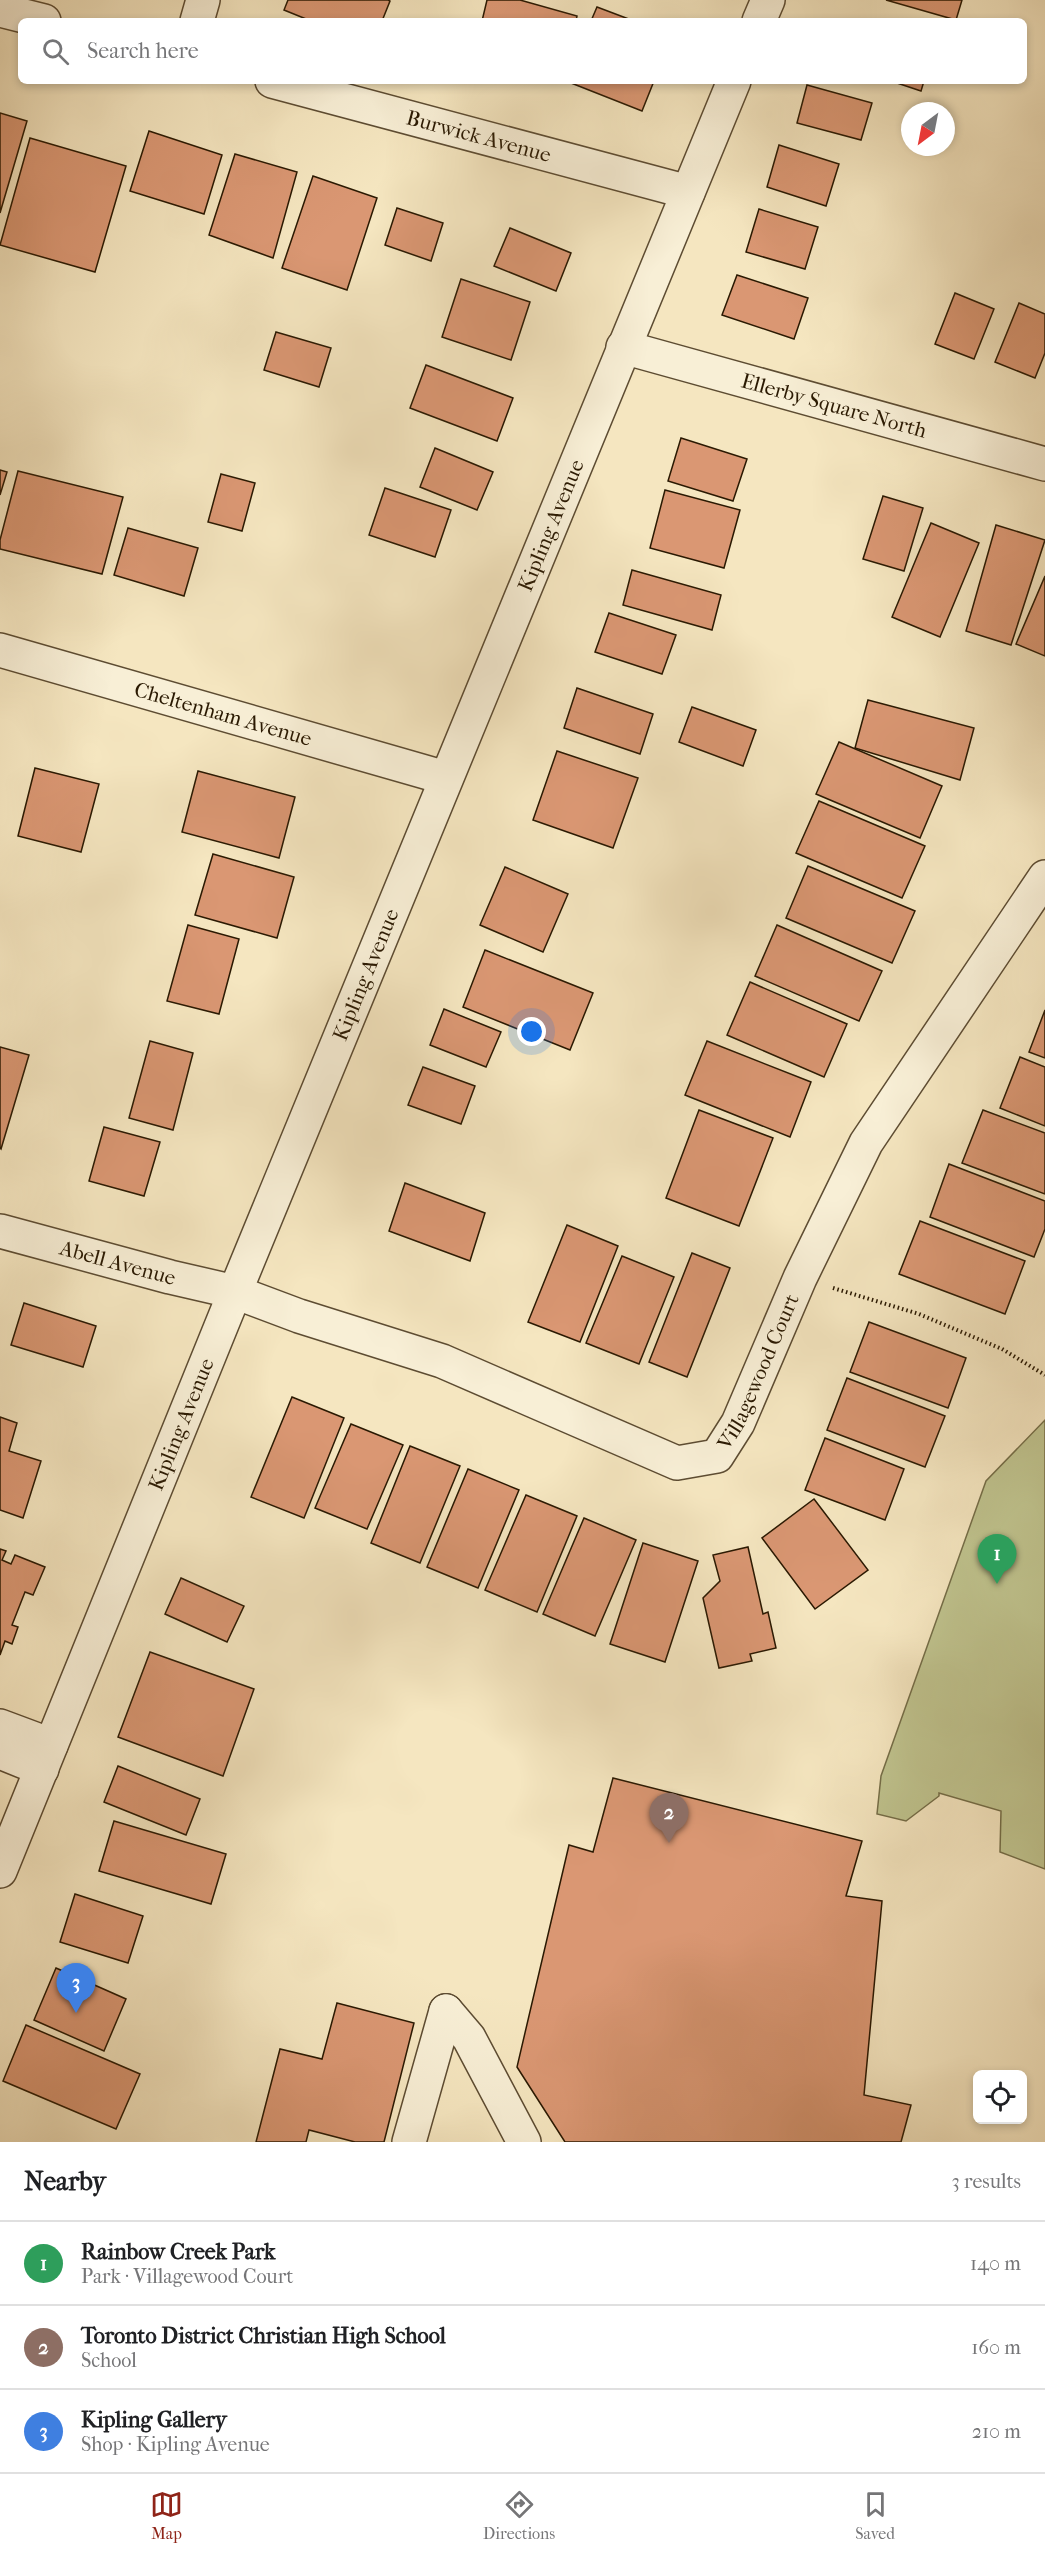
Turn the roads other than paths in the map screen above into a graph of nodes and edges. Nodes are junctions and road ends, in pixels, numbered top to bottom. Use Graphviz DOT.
graph roads {
  1 [pos="203,0"];
  2 [pos="768,0"];
  3 [pos="0,10"];
  4 [pos="32,18"];
  5 [pos="198,18"];
  6 [pos="760,18"];
  7 [pos="283,84"];
  8 [pos="733,84"];
  9 [pos="688,192"];
  10 [pos="623,347"];
  11 [pos="1045,464"];
  12 [pos="0,650"];
  13 [pos="446,778"];
  14 [pos="1045,877"];
  15 [pos="0,1231"];
  16 [pos="235,1292"];
  17 [pos="0,1726"];
  18 [pos="0,1752"];
  19 [pos="46,1757"];
  20 [pos="0,1870"];
  21 [pos="409,2142"];
  22 [pos="524,2142"];
  1 -- 5 [label="street"];
  2 -- 6 [label="street"];
  3 -- 4 [label="street"];
  7 -- 9 [label="street, Burwick Avenue"];
  8 -- 9 [label="street, Kipling Avenue"];
  9 -- 10 [label="street, Kipling Avenue"];
  10 -- 11 [label="street, Ellerby Square North"];
  10 -- 13 [label="street, Kipling Avenue"];
  12 -- 13 [label="street, Cheltenham Avenue"];
  13 -- 16 [label="street, Kipling Avenue"];
  14 -- 16 [label="street, Villagewood Court"];
  15 -- 16 [label="street, Abell Avenue"];
  16 -- 19 [label="street, Kipling Avenue"];
  17 -- 19 [label="street"];
  18 -- 19 [label="street"];
  19 -- 20 [label="street, Kipling Avenue"];
  21 -- 22 [label="street"];
}
